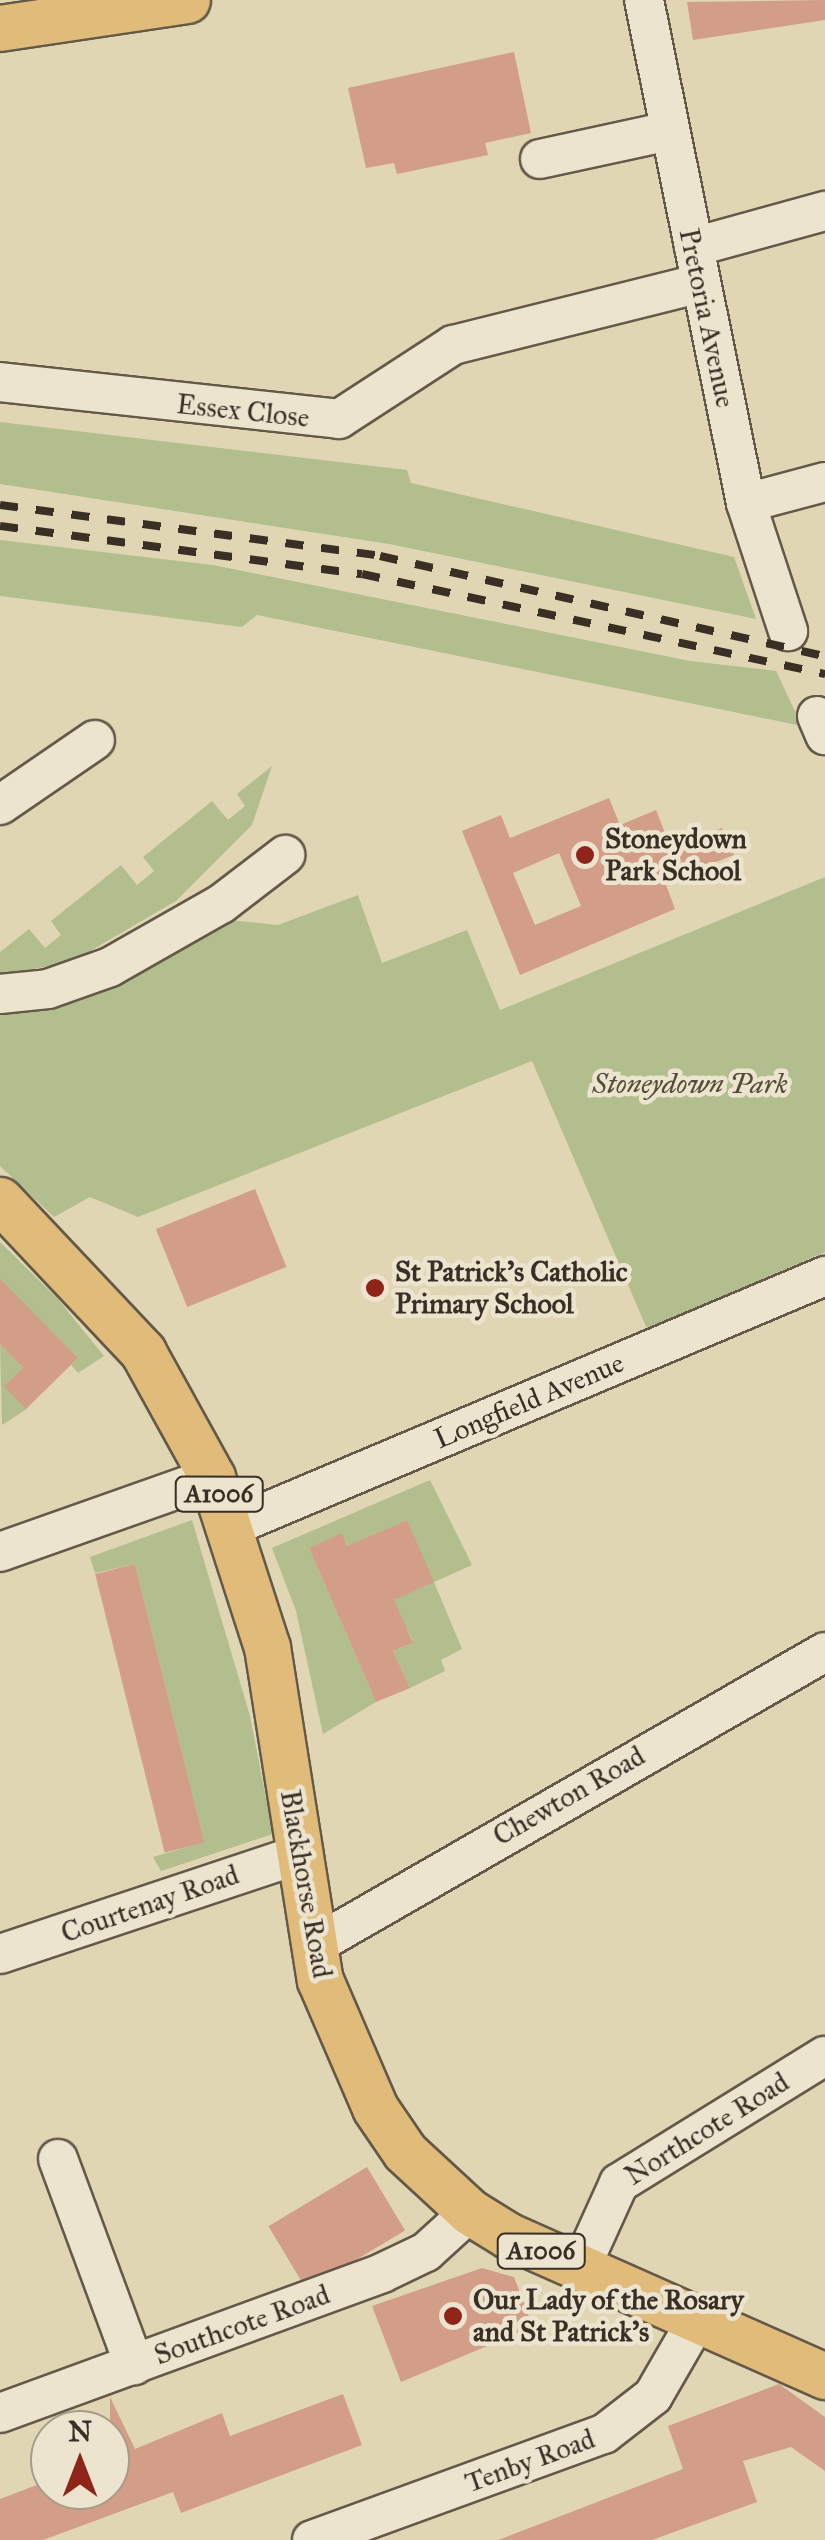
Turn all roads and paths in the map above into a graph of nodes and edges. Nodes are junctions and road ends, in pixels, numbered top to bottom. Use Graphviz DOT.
graph roads {
  1 [pos="187,0"];
  2 [pos="644,0"];
  3 [pos="0,28"];
  4 [pos="665,132"];
  5 [pos="540,159"];
  6 [pos="825,212"];
  7 [pos="694,246"];
  8 [pos="698,284"];
  9 [pos="0,382"];
  10 [pos="825,482"];
  11 [pos="746,503"];
  12 [pos="788,631"];
  13 [pos="95,740"];
  14 [pos="0,806"];
  15 [pos="285,855"];
  16 [pos="0,994"];
  17 [pos="0,1200"];
  18 [pos="825,1276"];
  19 [pos="212,1478"];
  20 [pos="233,1526"];
  21 [pos="0,1552"];
  22 [pos="825,1652"];
  23 [pos="300,1854"];
  24 [pos="315,1945"];
  25 [pos="0,1954"];
  26 [pos="825,2056"];
  27 [pos="58,2158"];
  28 [pos="470,2212"];
  29 [pos="580,2268"];
  30 [pos="698,2318"];
  31 [pos="134,2365"];
  32 [pos="825,2376"];
  33 [pos="0,2413"];
  34 [pos="312,2540"];
  1 -- 3 [label="main road"];
  2 -- 4 [label="street, Pretoria Avenue"];
  4 -- 5 [label="street"];
  4 -- 7 [label="street, Pretoria Avenue"];
  6 -- 7 [label="street"];
  7 -- 8 [label="street, Pretoria Avenue"];
  8 -- 9 [label="street, Essex Close"];
  8 -- 11 [label="street, Pretoria Avenue"];
  10 -- 11 [label="street"];
  11 -- 12 [label="street, Pretoria Avenue"];
  13 -- 14 [label="street"];
  15 -- 16 [label="street"];
  17 -- 19 [label="main road, Blackhorse Road / A1006"];
  18 -- 20 [label="street, Longfield Avenue"];
  19 -- 20 [label="main road, Blackhorse Road / A1006"];
  19 -- 21 [label="street"];
  20 -- 23 [label="main road, Blackhorse Road / A1006"];
  22 -- 24 [label="street, Chewton Road"];
  23 -- 24 [label="main road, Blackhorse Road / A1006"];
  23 -- 25 [label="street, Courtenay Road"];
  24 -- 28 [label="main road, Blackhorse Road / A1006"];
  26 -- 29 [label="street, Northcote Road"];
  27 -- 31 [label="street"];
  28 -- 29 [label="main road, Blackhorse Road / A1006"];
  28 -- 31 [label="street, Southcote Road"];
  29 -- 30 [label="main road, Blackhorse Road / A1006"];
  30 -- 32 [label="main road, Blackhorse Road / A1006"];
  30 -- 34 [label="street, Tenby Road"];
  31 -- 33 [label="street, Southcote Road"];
}
